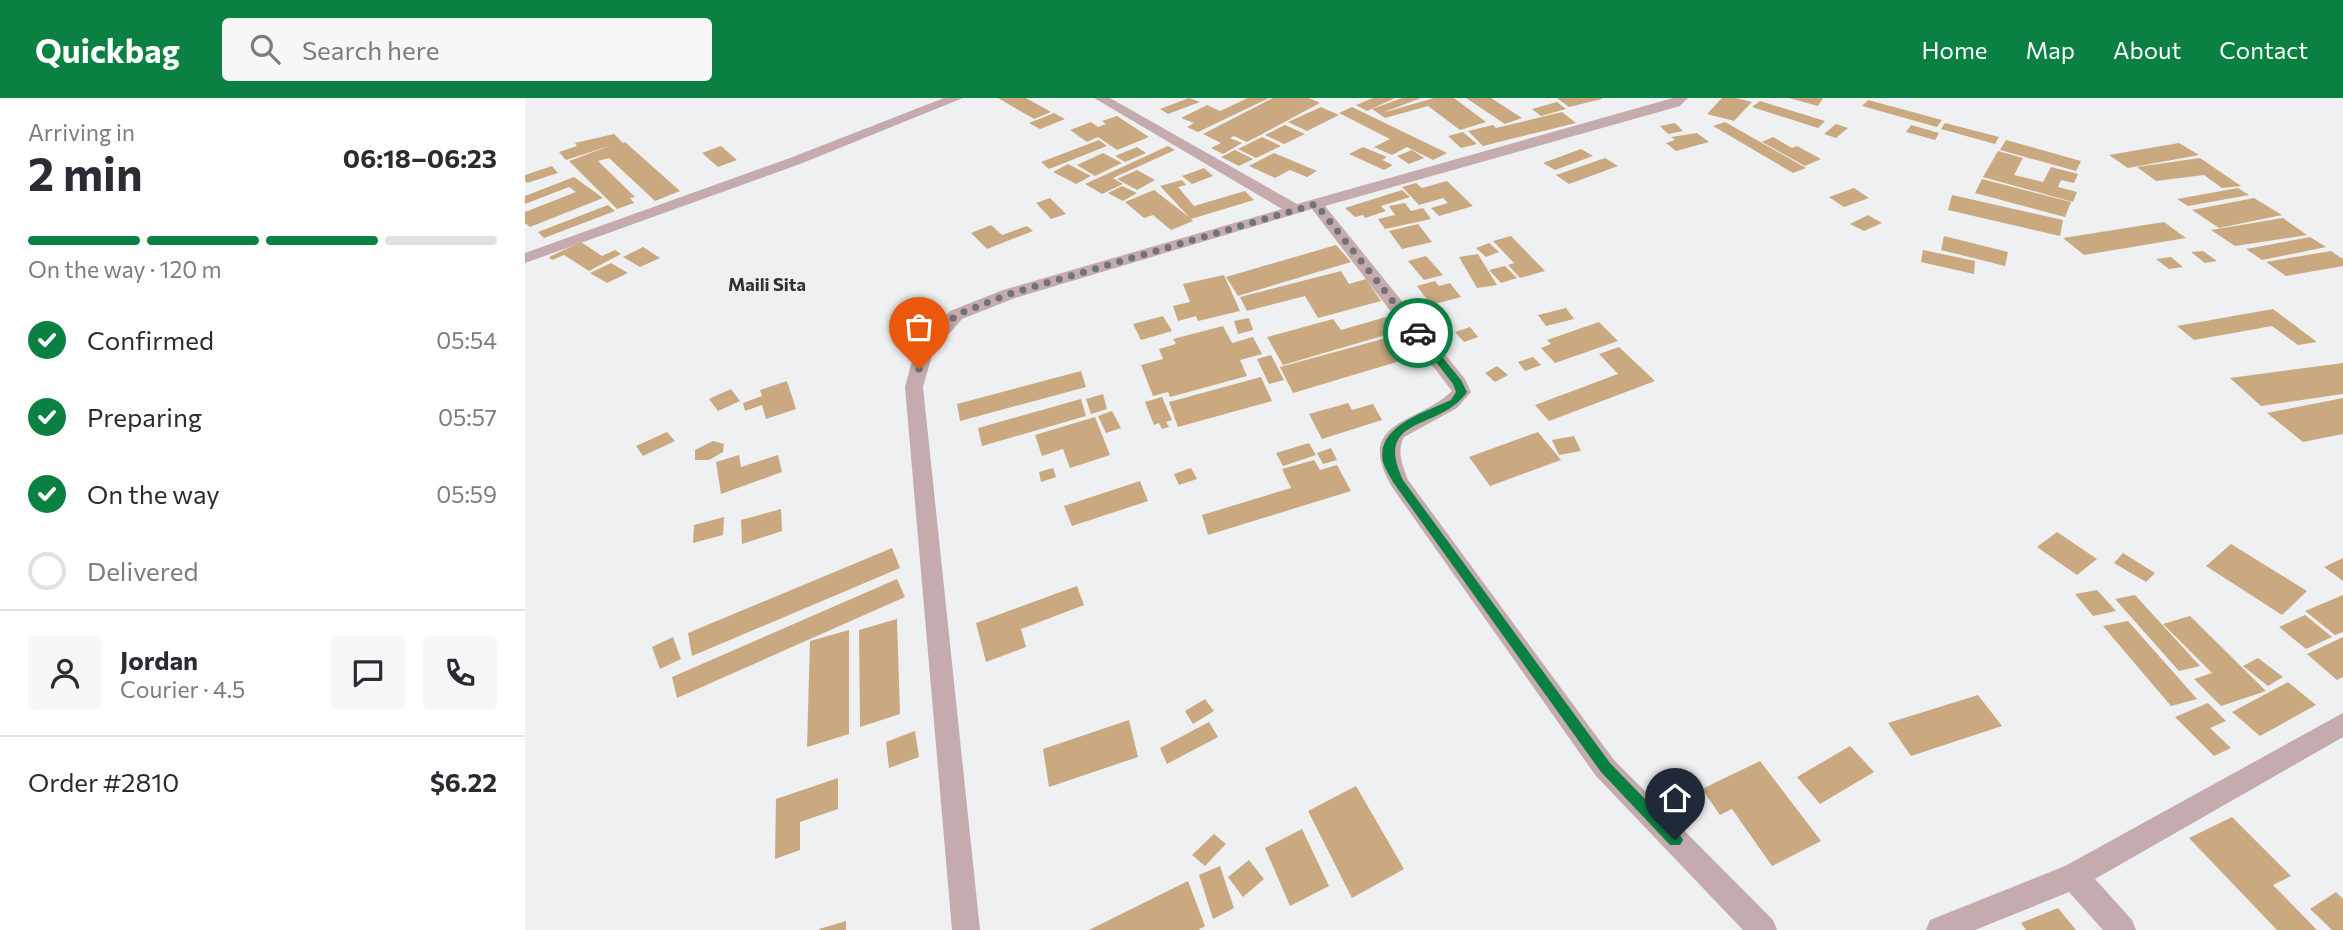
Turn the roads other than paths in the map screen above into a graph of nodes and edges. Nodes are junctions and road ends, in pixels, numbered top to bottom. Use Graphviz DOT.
graph roads {
  1 [pos="957,98"];
  2 [pos="1101,98"];
  3 [pos="1673,100"];
  4 [pos="1306,207"];
  5 [pos="525,241"];
  6 [pos="562,244"];
  7 [pos="525,257"];
  8 [pos="2343,724"];
  9 [pos="2074,876"];
  10 [pos="965,930"];
  11 [pos="1763,930"];
  12 [pos="1940,930"];
  13 [pos="2122,930"];
  1 -- 6 [label="street"];
  2 -- 4 [label="street"];
  3 -- 4 [label="street"];
  4 -- 10 [label="street"];
  4 -- 11 [label="street"];
  5 -- 6 [label="street"];
  6 -- 7 [label="street"];
  8 -- 9 [label="street"];
  9 -- 12 [label="street"];
  9 -- 13 [label="street"];
}
